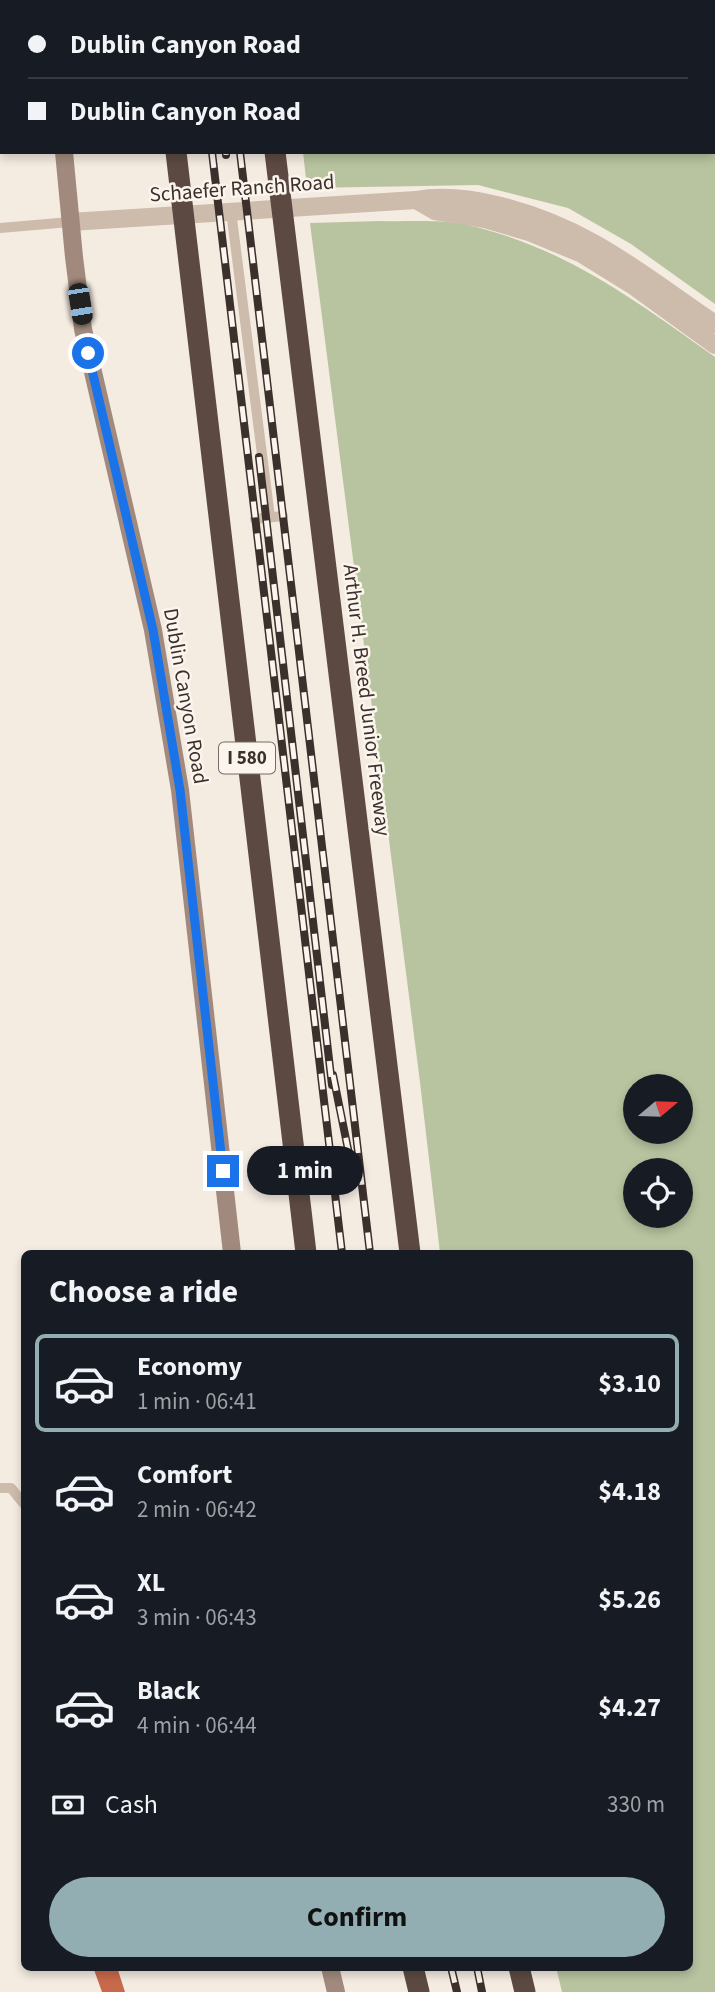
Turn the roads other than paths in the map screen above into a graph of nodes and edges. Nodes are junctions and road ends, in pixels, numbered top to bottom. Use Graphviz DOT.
graph roads {
  1 [pos="64,154"];
  2 [pos="176,154"];
  3 [pos="276,161"];
  4 [pos="416,200"];
  5 [pos="231,211"];
  6 [pos="70,222"];
  7 [pos="0,228"];
  8 [pos="715,324"];
  9 [pos="715,345"];
  10 [pos="283,516"];
  11 [pos="270,517"];
  12 [pos="255,519"];
  13 [pos="232,1250"];
  14 [pos="306,1250"];
  15 [pos="410,1250"];
  16 [pos="0,1488"];
  17 [pos="21,1500"];
  18 [pos="331,1971"];
  19 [pos="414,1971"];
  20 [pos="520,1971"];
  21 [pos="336,1992"];
  22 [pos="419,1992"];
  23 [pos="525,1992"];
  1 -- 6 [label="main road, Dublin Canyon Road"];
  2 -- 14 [label="highway, I 580"];
  3 -- 15 [label="highway, Arthur H. Breed Junior Freeway"];
  4 -- 5 [label="street, Schaefer Ranch Road"];
  4 -- 8 [label="street, Schaefer Ranch Road"];
  4 -- 9 [label="street, Schaefer Ranch Road"];
  5 -- 6 [label="street, Schaefer Ranch Road"];
  5 -- 11 [label="lane"];
  6 -- 7 [label="lane"];
  6 -- 13 [label="main road, Dublin Canyon Road"];
  10 -- 11 [label="lane"];
  11 -- 12 [label="lane"];
  16 -- 17 [label="lane"];
  18 -- 21 [label="main road"];
  19 -- 22 [label="highway"];
  20 -- 23 [label="highway"];
}
